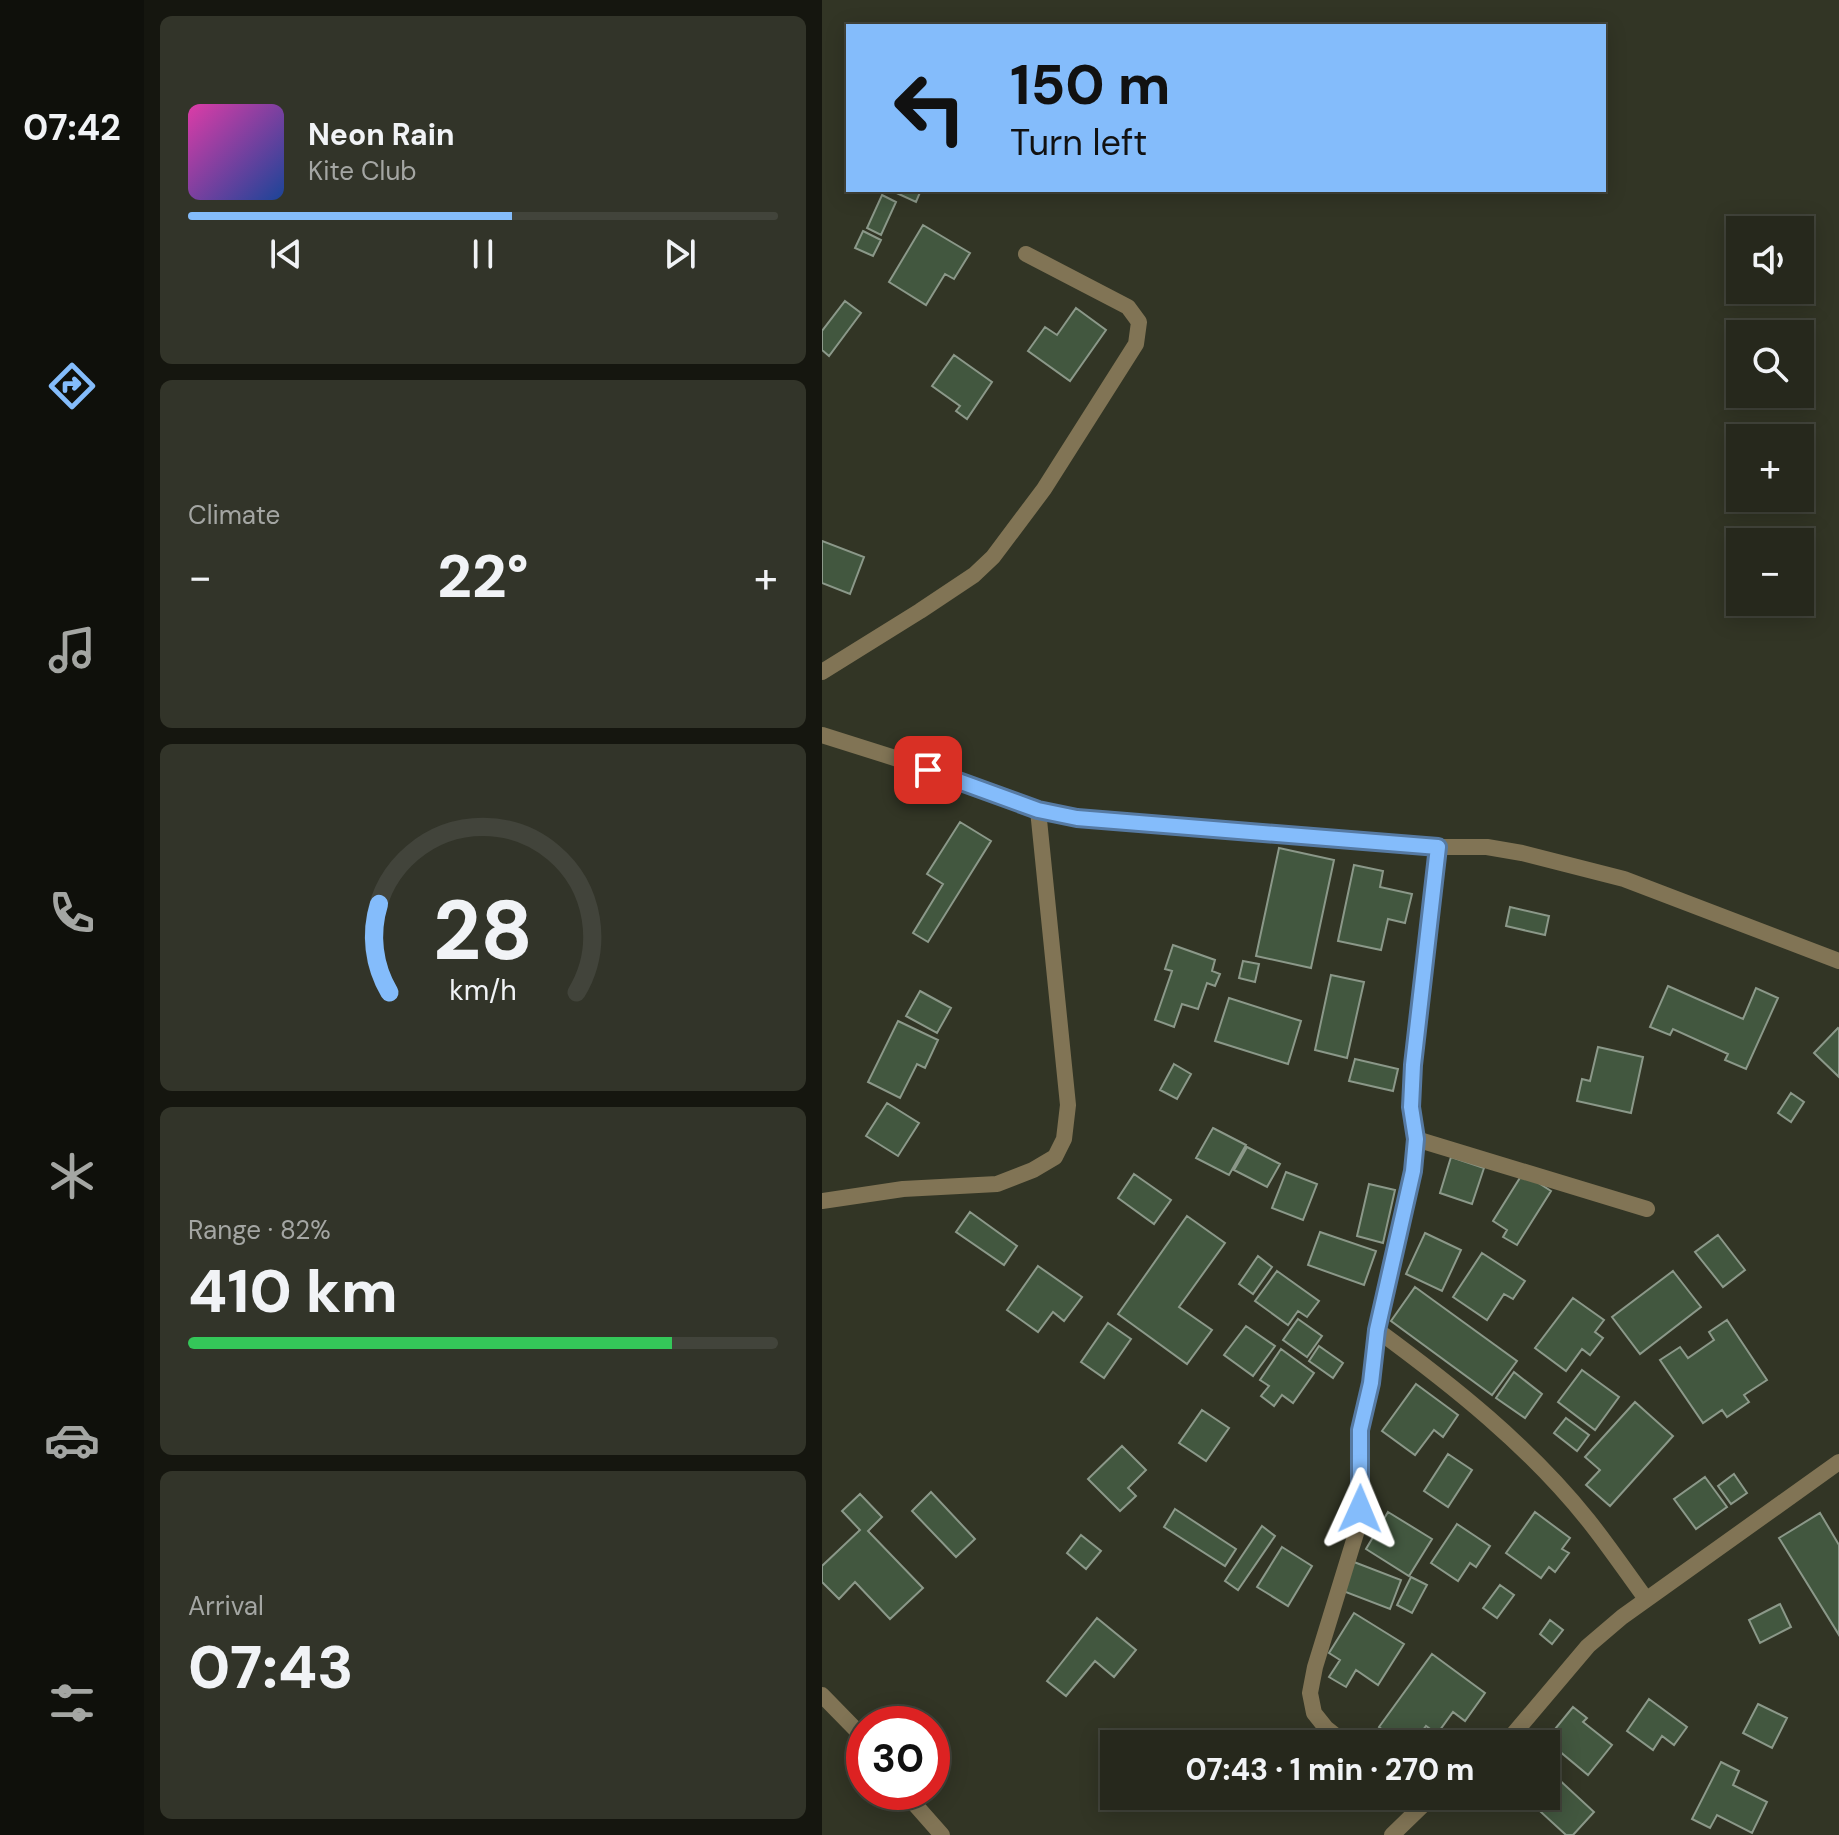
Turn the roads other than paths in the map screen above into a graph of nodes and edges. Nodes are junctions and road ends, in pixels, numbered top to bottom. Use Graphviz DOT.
graph roads {
  1 [pos="1026,254"];
  2 [pos="822,672"];
  3 [pos="822,735"];
  4 [pos="1038,810"];
  5 [pos="1438,847"];
  6 [pos="1839,961"];
  7 [pos="1416,1139"];
  8 [pos="822,1201"];
  9 [pos="1647,1209"];
  10 [pos="1377,1330"];
  11 [pos="1839,1462"];
  12 [pos="1646,1599"];
  13 [pos="822,1695"];
  14 [pos="846,1720"];
  15 [pos="1328,1730"];
  16 [pos="1517,1730"];
  17 [pos="920,1810"];
  18 [pos="1415,1810"];
  19 [pos="942,1835"];
  20 [pos="1392,1835"];
  1 -- 2 [label="street"];
  3 -- 4 [label="street"];
  4 -- 5 [label="street"];
  4 -- 8 [label="street"];
  5 -- 6 [label="street"];
  5 -- 7 [label="street"];
  7 -- 9 [label="street"];
  7 -- 10 [label="street"];
  10 -- 12 [label="street"];
  10 -- 15 [label="street"];
  11 -- 12 [label="street"];
  12 -- 16 [label="street"];
  13 -- 14 [label="street"];
  17 -- 19 [label="street"];
  18 -- 20 [label="street"];
}
